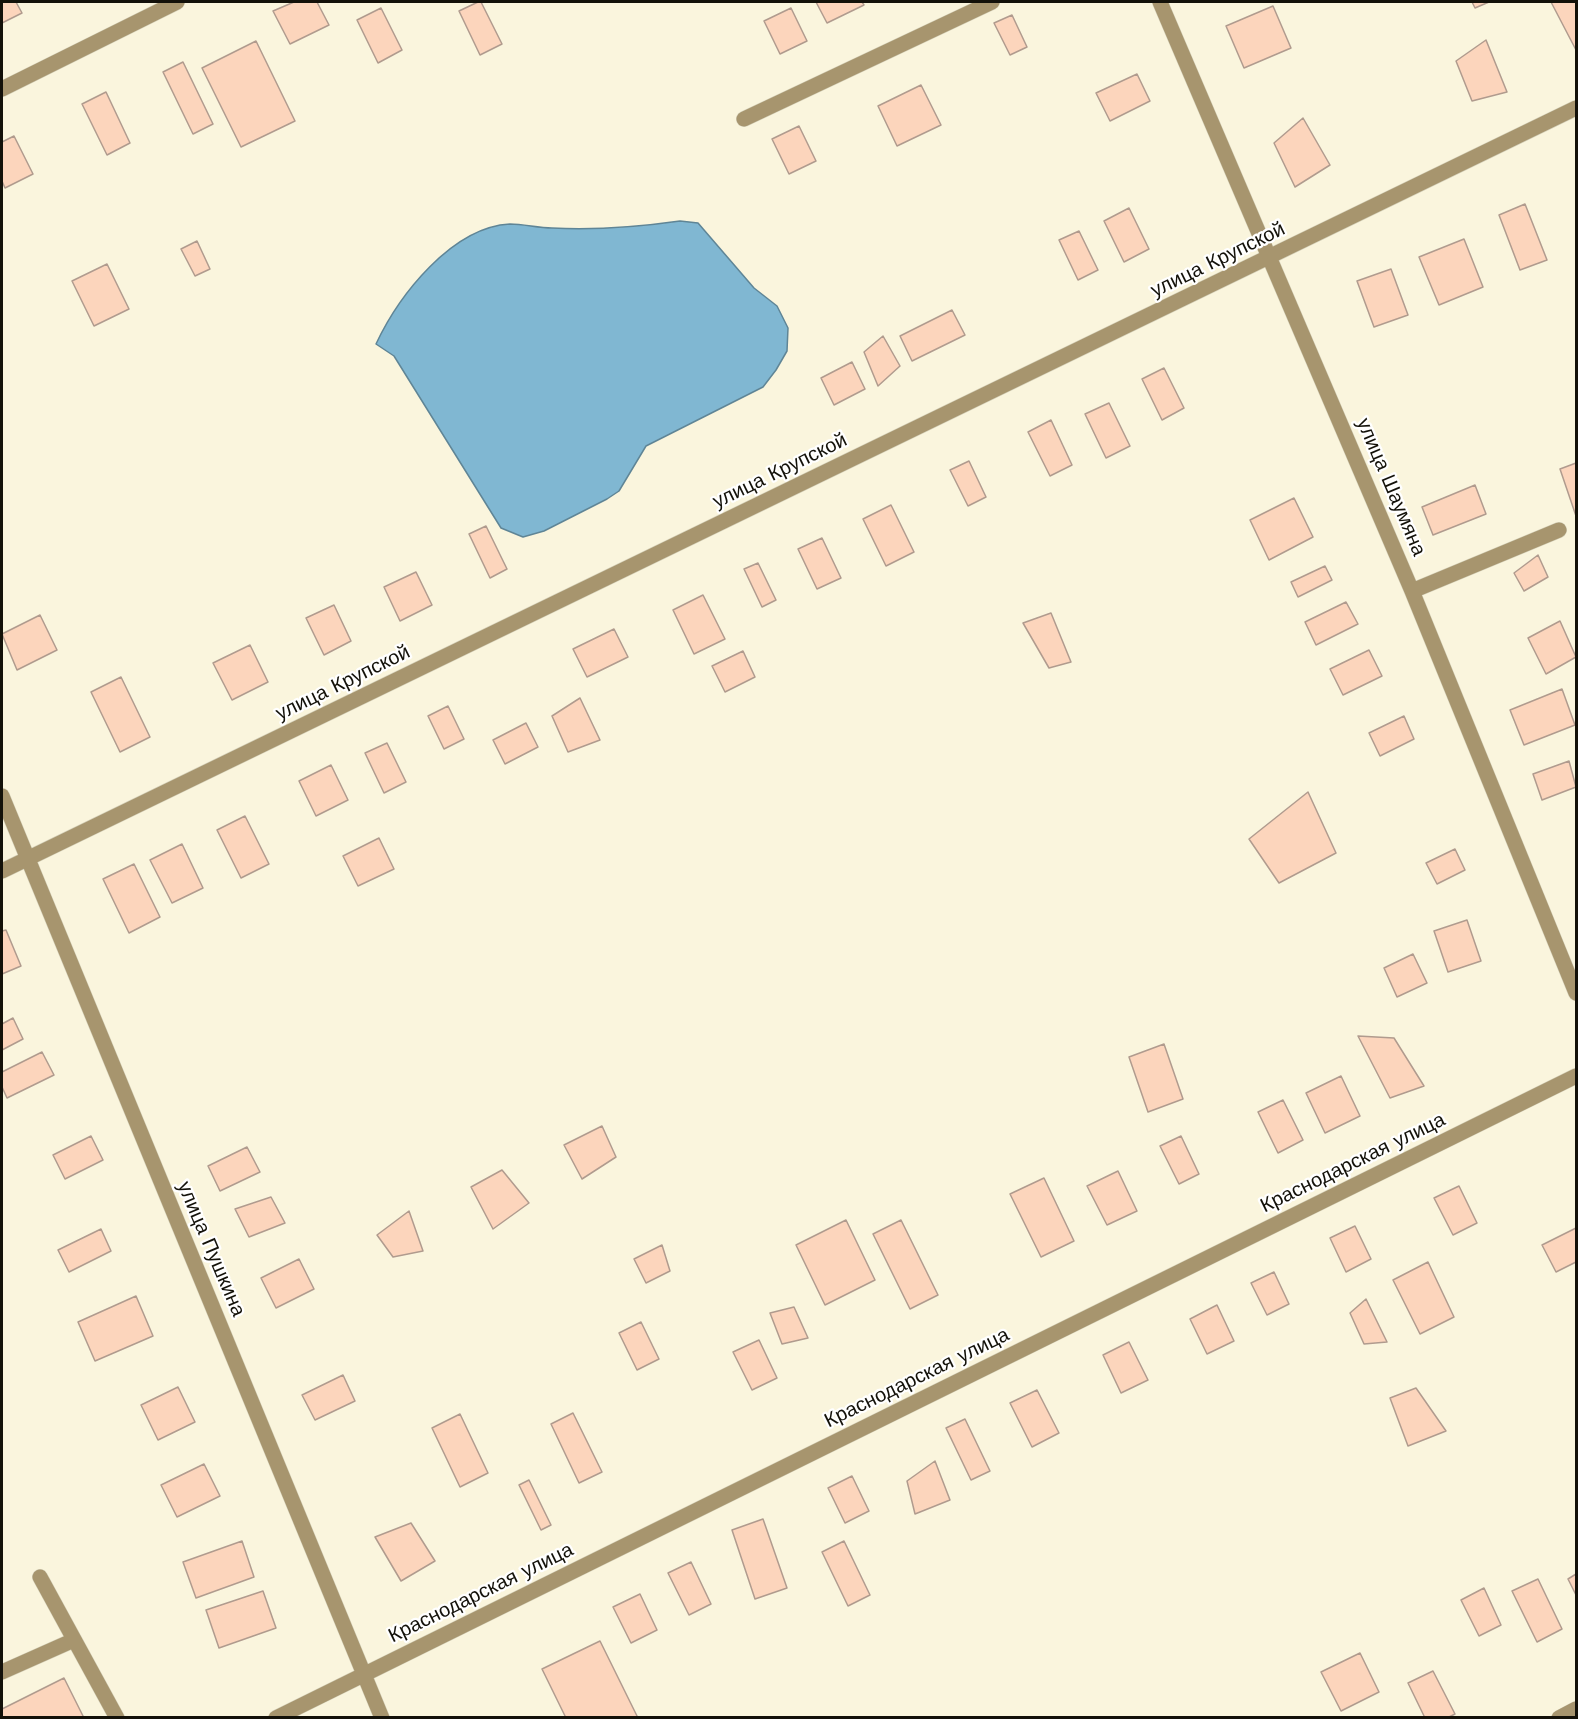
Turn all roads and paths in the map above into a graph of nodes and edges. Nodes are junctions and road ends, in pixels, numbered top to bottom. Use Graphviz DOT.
graph roads {
  1 [pos="177,2"];
  2 [pos="992,2"];
  3 [pos="1160,2"];
  4 [pos="2,89"];
  5 [pos="1576,108"];
  6 [pos="744,118"];
  7 [pos="1271,258"];
  8 [pos="1559,530"];
  9 [pos="1412,591"];
  10 [pos="2,796"];
  11 [pos="26,859"];
  12 [pos="2,871"];
  13 [pos="1576,993"];
  14 [pos="1576,1076"];
  15 [pos="40,1577"];
  16 [pos="74,1640"];
  17 [pos="2,1672"];
  18 [pos="364,1673"];
  19 [pos="1576,1709"];
  20 [pos="117,1718"];
  21 [pos="276,1718"];
  22 [pos="382,1718"];
  23 [pos="1559,1718"];
  1 -- 4 [label="street"];
  2 -- 6 [label="street"];
  3 -- 7 [label="street, улица Шаумяна"];
  5 -- 7 [label="street, улица Крупской"];
  7 -- 9 [label="street, улица Шаумяна"];
  7 -- 11 [label="street, улица Крупской"];
  8 -- 9 [label="street"];
  9 -- 13 [label="street, улица Шаумяна"];
  10 -- 11 [label="street, улица Пушкина"];
  11 -- 12 [label="street, улица Крупской"];
  11 -- 18 [label="street, улица Пушкина"];
  14 -- 18 [label="street, Краснодарская улица"];
  15 -- 16 [label="street"];
  16 -- 17 [label="street"];
  16 -- 20 [label="street"];
  18 -- 21 [label="street, Краснодарская улица"];
  18 -- 22 [label="street, улица Пушкина"];
  19 -- 23 [label="street"];
}
